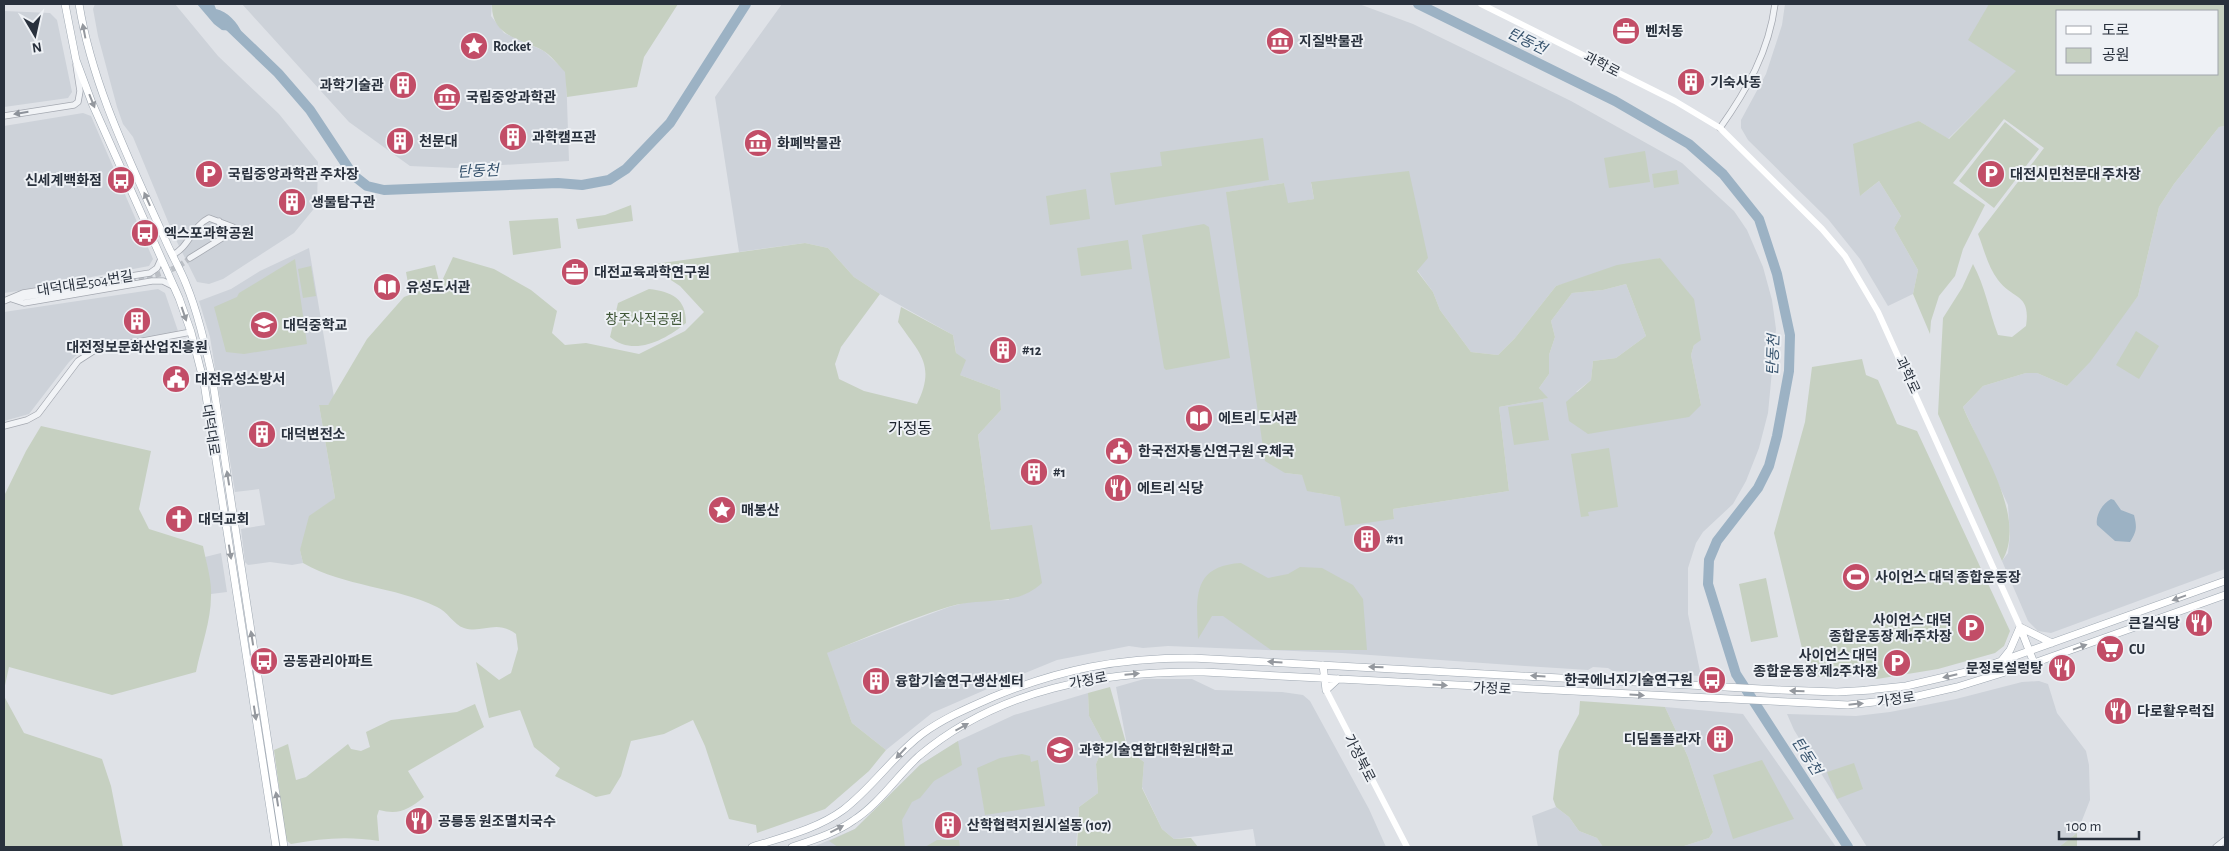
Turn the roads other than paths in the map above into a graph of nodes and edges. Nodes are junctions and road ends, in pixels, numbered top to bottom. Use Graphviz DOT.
graph roads {
  1 [pos="65,4"];
  2 [pos="79,4"];
  3 [pos="1481,4"];
  4 [pos="1775,4"];
  5 [pos="76,60"];
  6 [pos="4,116"];
  7 [pos="1720,128"];
  8 [pos="220,221"];
  9 [pos="220,240"];
  10 [pos="172,255"];
  11 [pos="190,258"];
  12 [pos="161,259"];
  13 [pos="106,282"];
  14 [pos="173,286"];
  15 [pos="111,289"];
  16 [pos="12,299"];
  17 [pos="4,301"];
  18 [pos="191,332"];
  19 [pos="4,426"];
  20 [pos="2225,581"];
  21 [pos="2225,595"];
  22 [pos="2020,628"];
  23 [pos="2052,643"];
  24 [pos="2030,651"];
  25 [pos="2001,661"];
  26 [pos="2034,663"];
  27 [pos="1323,664"];
  28 [pos="1309,676"];
  29 [pos="1323,677"];
  30 [pos="1339,678"];
  31 [pos="1326,690"];
  32 [pos="2225,840"];
  33 [pos="276,847"];
  34 [pos="284,847"];
  35 [pos="752,847"];
  36 [pos="792,847"];
  37 [pos="1407,847"];
  38 [pos="2216,847"];
  1 -- 5 [label="main road, 대덕대로"];
  10 -- 2 [label="main road, 대덕대로, one-way"];
  3 -- 7 [label="main road, 과학로"];
  4 -- 7 [label="street"];
  5 -- 6 [label="street, one-way"];
  5 -- 12 [label="main road, 대덕대로, one-way"];
  7 -- 22 [label="main road, 과학로"];
  8 -- 9 [label="street"];
  8 -- 9 [label="street"];
  8 -- 10 [label="street"];
  9 -- 11 [label="street"];
  34 -- 10 [label="main road, 대덕대로, one-way"];
  12 -- 13 [label="street, 대덕대로504번길"];
  12 -- 14 [label="main road, 대덕대로"];
  13 -- 15 [label="street"];
  13 -- 16 [label="street, 대덕대로504번길"];
  14 -- 15 [label="street"];
  14 -- 18 [label="main road, 대덕대로, one-way"];
  15 -- 16 [label="street"];
  16 -- 17 [label="street"];
  18 -- 19 [label="street"];
  18 -- 33 [label="main road, 대덕대로, one-way"];
  20 -- 23 [label="main road, 가정로, one-way"];
  26 -- 21 [label="main road, 가정로, one-way"];
  22 -- 23 [label="main road"];
  22 -- 24 [label="main road, 과학로"];
  22 -- 25 [label="main road"];
  23 -- 24 [label="main road, 가정로"];
  24 -- 25 [label="main road, 가정로"];
  24 -- 26 [label="main road, 과학로"];
  25 -- 27 [label="main road, 가정로, one-way"];
  30 -- 26 [label="main road, 가정로, one-way"];
  27 -- 29 [label="main road, 가정북로"];
  27 -- 35 [label="main road, 가정로, one-way"];
  28 -- 29 [label="main road, 가정로"];
  28 -- 31 [label="main road"];
  36 -- 28 [label="main road, 가정로, one-way"];
  29 -- 30 [label="main road, 가정로"];
  29 -- 31 [label="main road, 가정북로"];
  30 -- 31 [label="main road"];
  31 -- 37 [label="main road, 가정북로"];
  32 -- 38 [label="street"];
}
